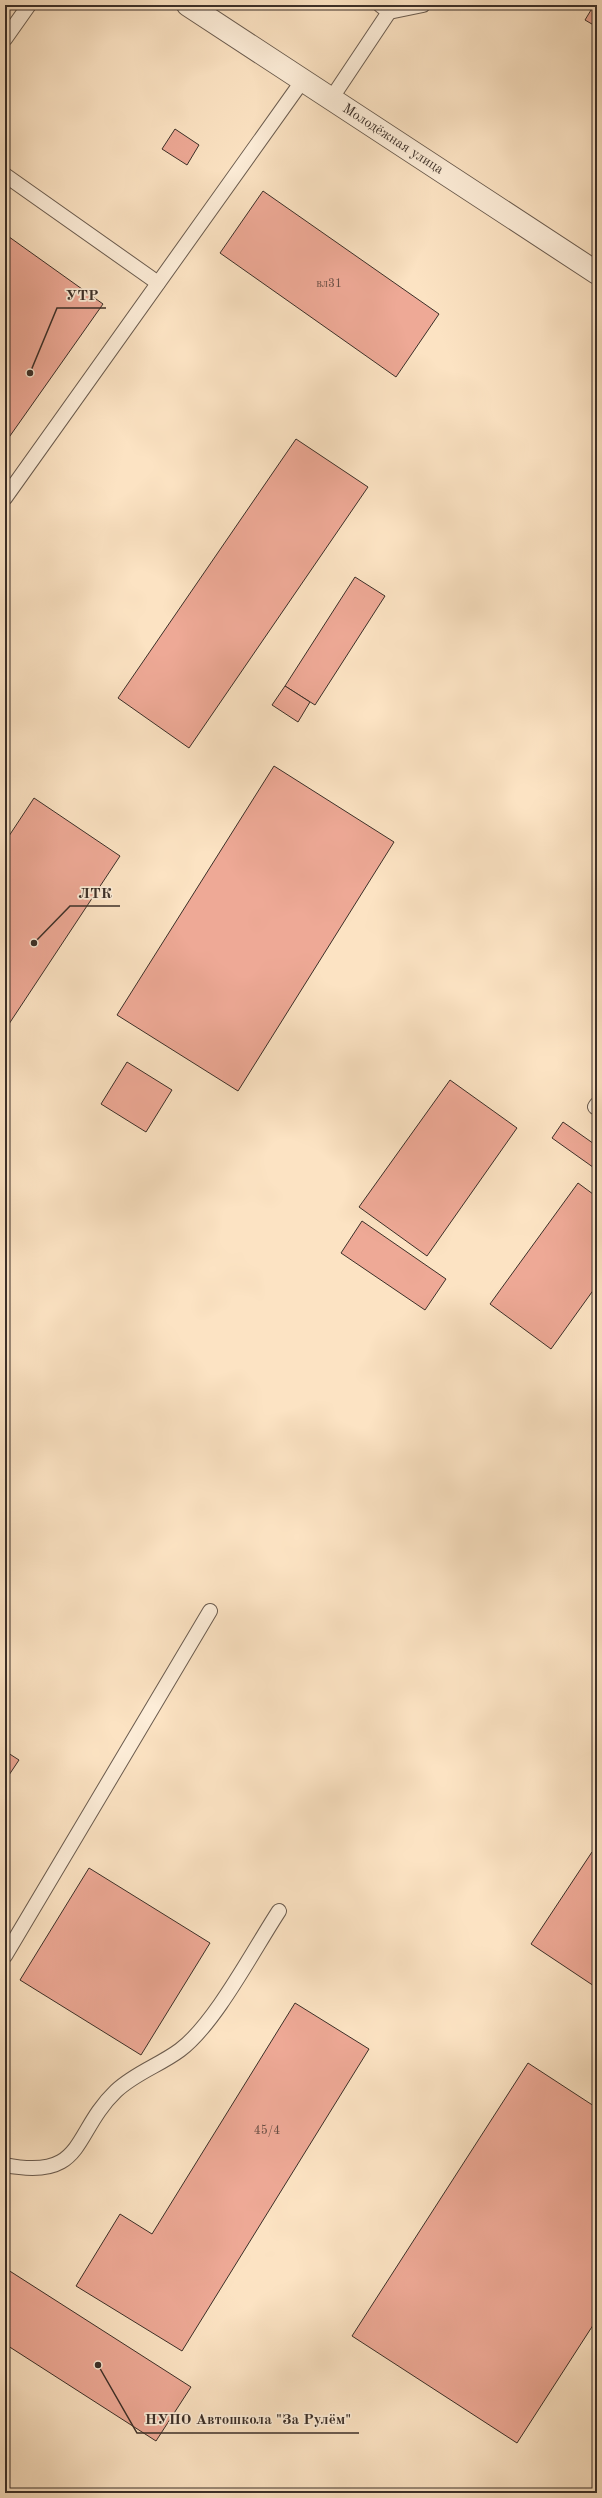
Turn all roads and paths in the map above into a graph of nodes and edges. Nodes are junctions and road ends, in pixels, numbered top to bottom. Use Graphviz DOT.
graph roads {
  1 [pos="29,5"];
  2 [pos="188,5"];
  3 [pos="423,5"];
  4 [pos="384,9"];
  5 [pos="5,39"];
  6 [pos="303,80"];
  7 [pos="331,99"];
  8 [pos="5,175"];
  9 [pos="597,273"];
  10 [pos="158,282"];
  11 [pos="5,498"];
  12 [pos="210,1611"];
  13 [pos="278,1911"];
  14 [pos="5,1956"];
  15 [pos="5,2165"];
  1 -- 5 [label="lane"];
  2 -- 6 [label="street, Молодёжная улица"];
  3 -- 4 [label="lane"];
  4 -- 7 [label="lane"];
  6 -- 7 [label="street, Молодёжная улица"];
  6 -- 10 [label="lane"];
  7 -- 9 [label="street, Молодёжная улица"];
  8 -- 10 [label="lane"];
  10 -- 11 [label="lane"];
  12 -- 14 [label="lane"];
  13 -- 15 [label="lane"];
}
